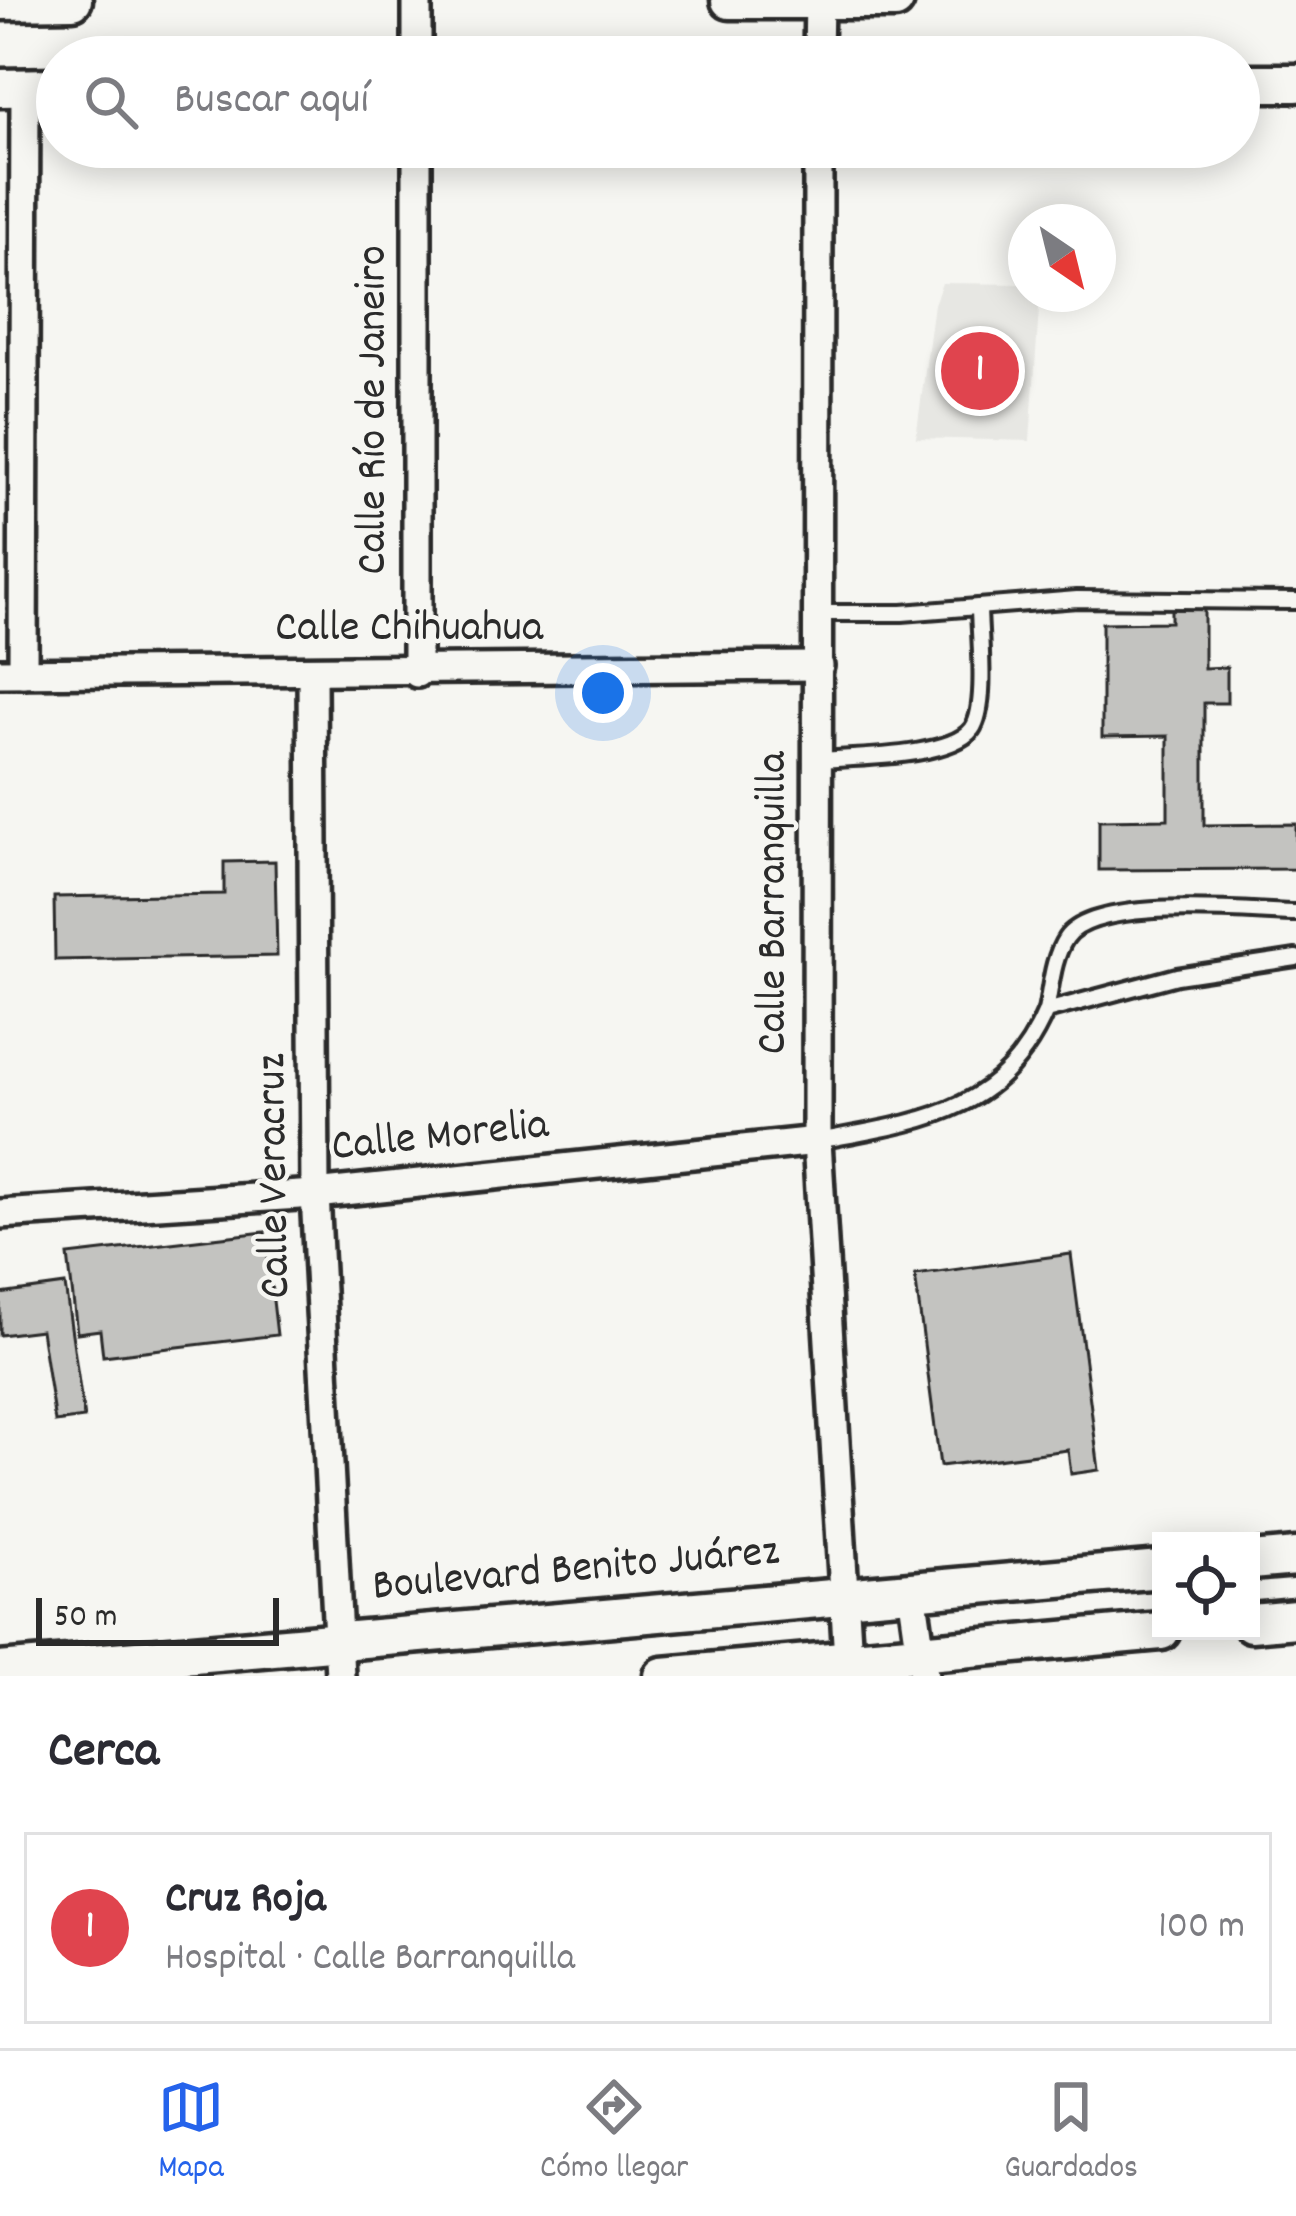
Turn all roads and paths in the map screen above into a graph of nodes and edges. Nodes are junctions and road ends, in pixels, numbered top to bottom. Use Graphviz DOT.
graph roads {
  1 [pos="26,0"];
  2 [pos="73,0"];
  3 [pos="417,0"];
  4 [pos="730,0"];
  5 [pos="819,0"];
  6 [pos="895,0"];
  7 [pos="0,1"];
  8 [pos="417,36"];
  9 [pos="818,36"];
  10 [pos="1296,82"];
  11 [pos="1260,83"];
  12 [pos="27,88"];
  13 [pos="417,168"];
  14 [pos="818,168"];
  15 [pos="12,372"];
  16 [pos="1296,601"];
  17 [pos="979,607"];
  18 [pos="819,613"];
  19 [pos="819,667"];
  20 [pos="11,673"];
  21 [pos="312,673"];
  22 [pos="417,673"];
  23 [pos="817,760"];
  24 [pos="1296,914"];
  25 [pos="1296,958"];
  26 [pos="1046,1011"];
  27 [pos="817,1141"];
  28 [pos="315,1194"];
  29 [pos="0,1214"];
  30 [pos="1296,1557"];
  31 [pos="1260,1560"];
  32 [pos="1152,1570"];
  33 [pos="912,1591"];
  34 [pos="844,1597"];
  35 [pos="1296,1618"];
  36 [pos="1260,1622"];
  37 [pos="1152,1632"];
  38 [pos="339,1639"];
  39 [pos="848,1659"];
  40 [pos="922,1664"];
  41 [pos="0,1671"];
  42 [pos="340,1676"];
  43 [pos="663,1676"];
  1 -- 2 [label="main road"];
  1 -- 7 [label="main road"];
  3 -- 8 [label="street"];
  4 -- 5 [label="main road"];
  5 -- 6 [label="main road"];
  5 -- 9 [label="street"];
  10 -- 11 [label="main road"];
  12 -- 15 [label="street"];
  13 -- 22 [label="street, Calle Río de Janeiro"];
  14 -- 18 [label="street, Calle Barranquilla"];
  15 -- 20 [label="street"];
  16 -- 17 [label="lane"];
  17 -- 18 [label="lane"];
  17 -- 23 [label="lane"];
  18 -- 19 [label="street, Calle Barranquilla"];
  19 -- 22 [label="street, Calle Chihuahua"];
  19 -- 23 [label="street, Calle Barranquilla"];
  20 -- 21 [label="street, Calle Chihuahua"];
  21 -- 22 [label="street, Calle Chihuahua"];
  21 -- 28 [label="street, Calle Veracruz"];
  23 -- 27 [label="street, Calle Barranquilla"];
  24 -- 26 [label="lane"];
  25 -- 26 [label="lane"];
  26 -- 27 [label="lane"];
  27 -- 28 [label="street, Calle Morelia"];
  27 -- 34 [label="street, Calle Barranquilla"];
  28 -- 29 [label="street, Calle Morelia"];
  28 -- 38 [label="street, Calle Veracruz"];
  30 -- 31 [label="main road"];
  32 -- 33 [label="main road, Boulevard Benito Juárez"];
  33 -- 34 [label="main road, Boulevard Benito Juárez"];
  33 -- 40 [label="street"];
  34 -- 38 [label="main road, Boulevard Benito Juárez"];
  34 -- 39 [label="street, Calle Barranquilla"];
  35 -- 36 [label="main road"];
  37 -- 40 [label="main road"];
  38 -- 41 [label="main road, Boulevard Benito Juárez"];
  38 -- 42 [label="street, Calle Veracruz"];
  39 -- 40 [label="main road"];
  39 -- 43 [label="main road"];
}
